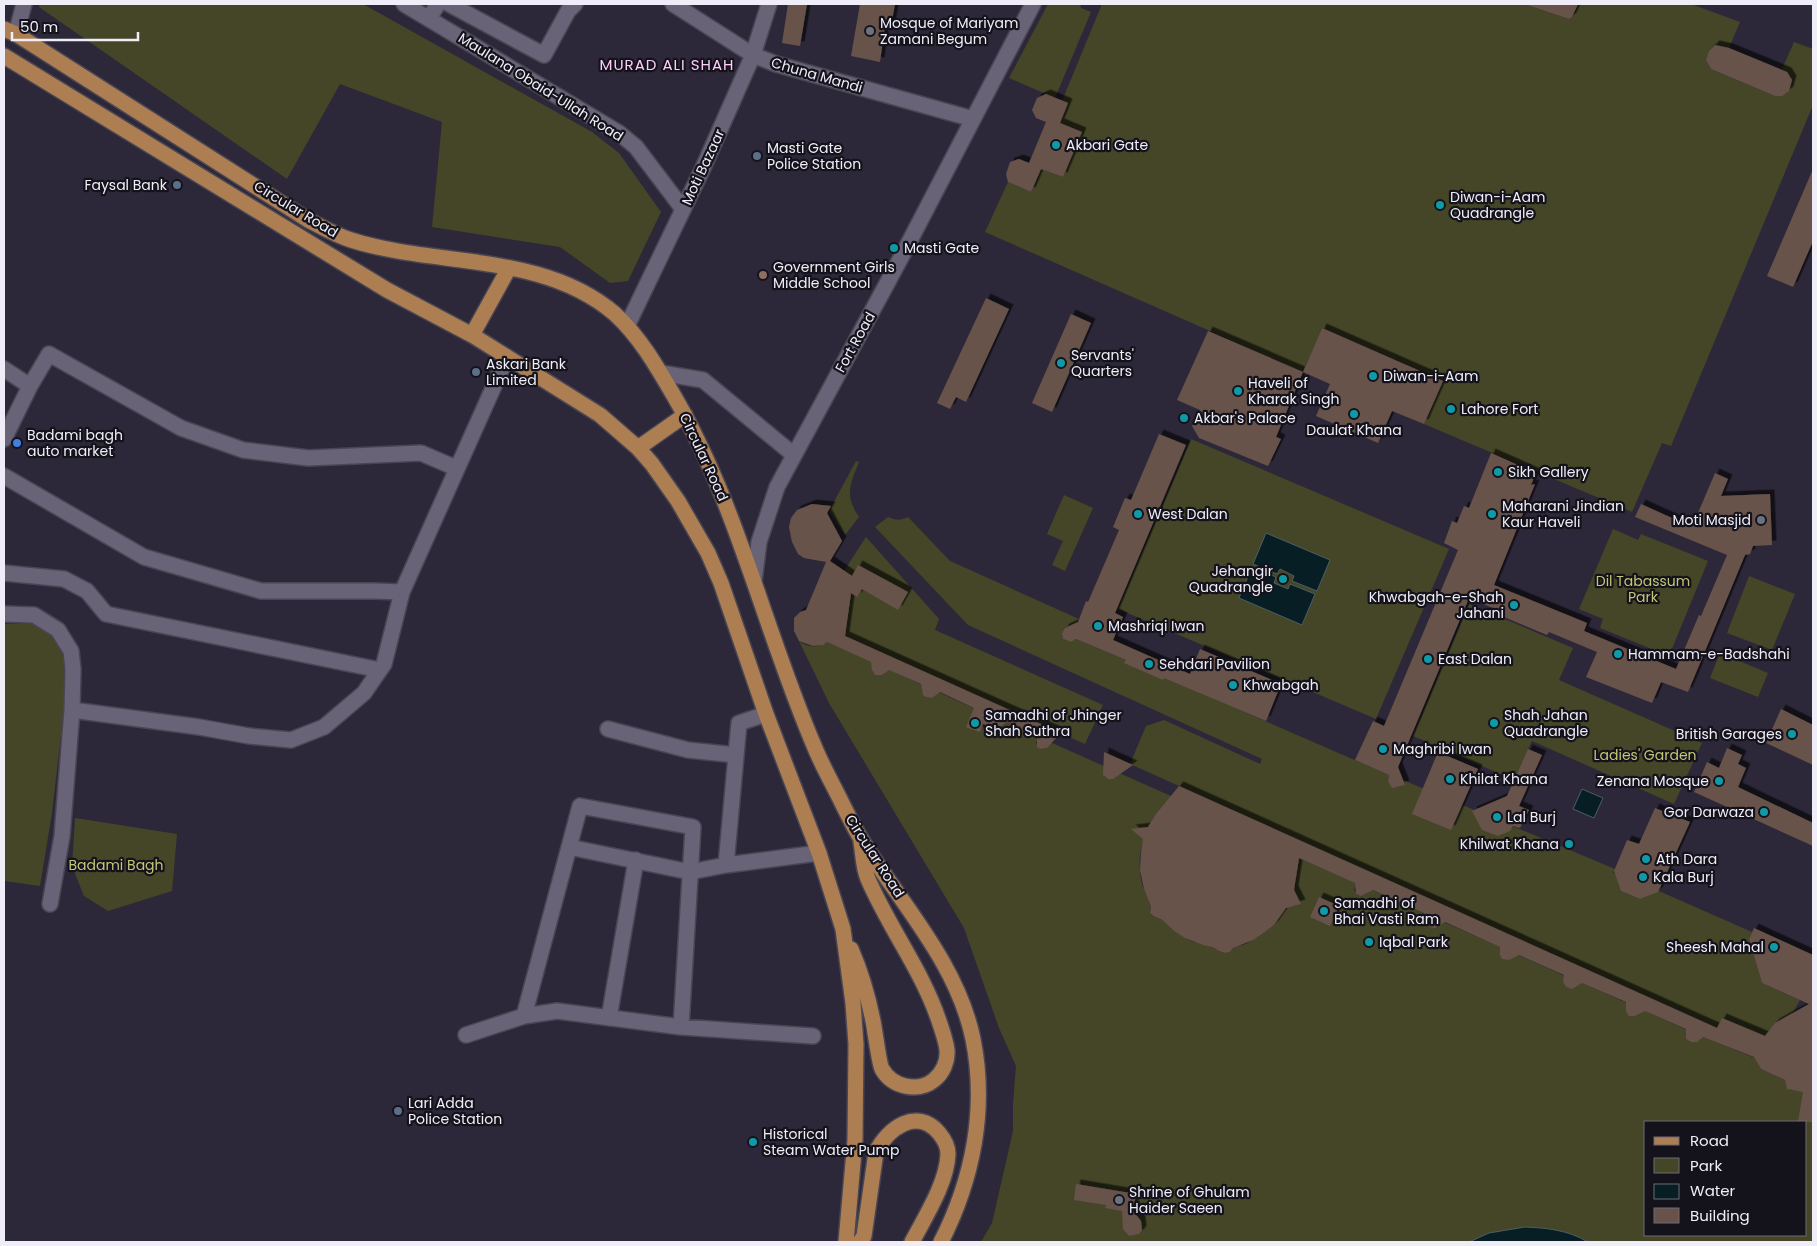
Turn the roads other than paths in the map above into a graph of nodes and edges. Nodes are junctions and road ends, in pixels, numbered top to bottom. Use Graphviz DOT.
graph roads {
  1 [pos="24,4"];
  2 [pos="404,4"];
  3 [pos="449,4"];
  4 [pos="575,4"];
  5 [pos="673,4"];
  6 [pos="769,4"];
  7 [pos="1032,4"];
  8 [pos="10,31"];
  9 [pos="753,55"];
  10 [pos="4,56"];
  11 [pos="973,119"];
  12 [pos="683,209"];
  13 [pos="509,268"];
  14 [pos="627,326"];
  15 [pos="472,335"];
  16 [pos="507,357"];
  17 [pos="4,369"];
  18 [pos="661,373"];
  19 [pos="30,386"];
  20 [pos="685,415"];
  21 [pos="4,439"];
  22 [pos="638,448"];
  23 [pos="794,455"];
  24 [pos="456,468"];
  25 [pos="4,476"];
  26 [pos="4,573"];
  27 [pos="754,581"];
  28 [pos="402,592"];
  29 [pos="4,614"];
  30 [pos="380,670"];
  31 [pos="72,710"];
  32 [pos="766,714"];
  33 [pos="608,729"];
  34 [pos="736,755"];
  35 [pos="860,838"];
  36 [pos="569,847"];
  37 [pos="819,853"];
  38 [pos="636,860"];
  39 [pos="726,865"];
  40 [pos="690,872"];
  41 [pos="50,904"];
  42 [pos="843,929"];
  43 [pos="524,1016"];
  44 [pos="610,1018"];
  45 [pos="681,1027"];
  46 [pos="466,1034"];
  47 [pos="813,1036"];
  48 [pos="846,1242"];
  49 [pos="860,1242"];
  50 [pos="912,1242"];
  51 [pos="942,1242"];
  1 -- 8 [label="street"];
  2 -- 12 [label="street, Maulana Obaid-Ullah Road"];
  3 -- 4 [label="street"];
  5 -- 9 [label="street, Chuna Mandi"];
  6 -- 9 [label="street, Moti Bazaar"];
  7 -- 11 [label="street, Fort Road"];
  8 -- 13 [label="main road, Circular Road"];
  9 -- 11 [label="street, Chuna Mandi"];
  9 -- 12 [label="street, Moti Bazaar"];
  10 -- 15 [label="main road, Circular Road"];
  11 -- 23 [label="street, Fort Road"];
  12 -- 14 [label="street, Moti Bazaar"];
  13 -- 14 [label="main road, Circular Road"];
  13 -- 15 [label="main road"];
  14 -- 18 [label="main road, Circular Road"];
  15 -- 16 [label="main road, Circular Road"];
  16 -- 22 [label="main road, Circular Road"];
  16 -- 24 [label="street"];
  17 -- 19 [label="street"];
  18 -- 20 [label="main road, Circular Road"];
  18 -- 23 [label="street"];
  19 -- 21 [label="street"];
  19 -- 24 [label="street"];
  20 -- 22 [label="main road"];
  20 -- 27 [label="main road, Circular Road"];
  22 -- 32 [label="main road, Circular Road"];
  23 -- 27 [label="street, Fort Road"];
  24 -- 28 [label="street"];
  25 -- 28 [label="street"];
  26 -- 30 [label="street"];
  27 -- 35 [label="main road, Circular Road"];
  28 -- 30 [label="street"];
  29 -- 31 [label="street"];
  30 -- 31 [label="street"];
  31 -- 41 [label="street"];
  32 -- 34 [label="street"];
  32 -- 37 [label="main road, Circular Road"];
  33 -- 34 [label="street"];
  34 -- 39 [label="street"];
  35 -- 42 [label="main road"];
  35 -- 51 [label="main road, Circular Road"];
  36 -- 38 [label="street"];
  36 -- 40 [label="street"];
  36 -- 43 [label="street"];
  37 -- 39 [label="street"];
  37 -- 42 [label="main road, Circular Road"];
  38 -- 40 [label="street"];
  38 -- 44 [label="street"];
  39 -- 40 [label="street"];
  40 -- 45 [label="street"];
  42 -- 48 [label="main road, Circular Road"];
  43 -- 44 [label="street"];
  43 -- 46 [label="street"];
  44 -- 45 [label="street"];
  45 -- 47 [label="street"];
  49 -- 50 [label="main road"];
}
